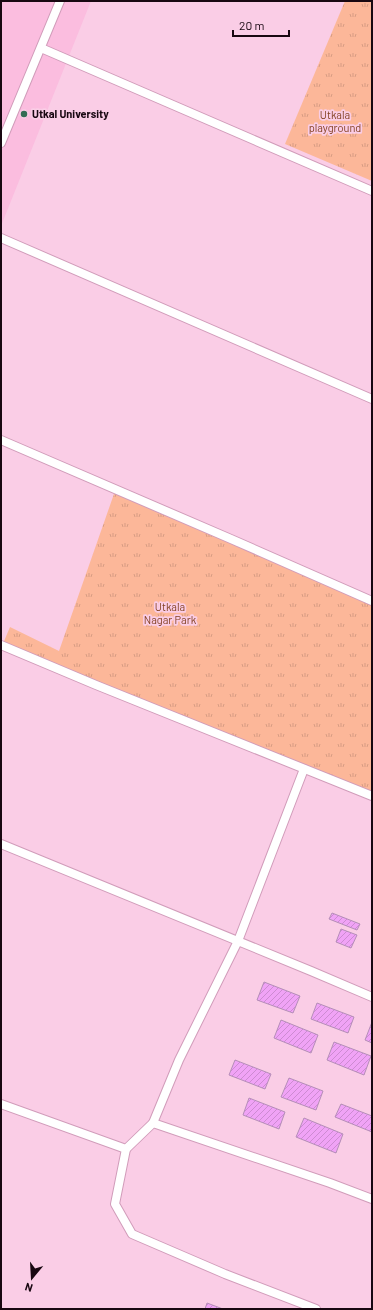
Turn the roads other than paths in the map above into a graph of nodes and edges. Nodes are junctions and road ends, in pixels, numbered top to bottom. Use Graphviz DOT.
graph roads {
  1 [pos="60,1"];
  2 [pos="41,48"];
  3 [pos="1,143"];
  4 [pos="372,191"];
  5 [pos="1,238"];
  6 [pos="372,399"];
  7 [pos="1,440"];
  8 [pos="372,601"];
  9 [pos="1,645"];
  10 [pos="304,769"];
  11 [pos="372,796"];
  12 [pos="1,844"];
  13 [pos="238,941"];
  14 [pos="372,997"];
  15 [pos="1,1104"];
  16 [pos="153,1123"];
  17 [pos="126,1149"];
  18 [pos="372,1199"];
  19 [pos="316,1309"];
  1 -- 2 [label="lane"];
  2 -- 3 [label="lane"];
  2 -- 4 [label="lane"];
  5 -- 6 [label="lane"];
  7 -- 8 [label="lane"];
  9 -- 10 [label="lane"];
  10 -- 11 [label="lane"];
  10 -- 13 [label="lane"];
  12 -- 13 [label="lane"];
  13 -- 14 [label="lane"];
  13 -- 16 [label="lane"];
  15 -- 17 [label="lane"];
  16 -- 17 [label="lane"];
  16 -- 18 [label="lane"];
  17 -- 19 [label="lane"];
}
